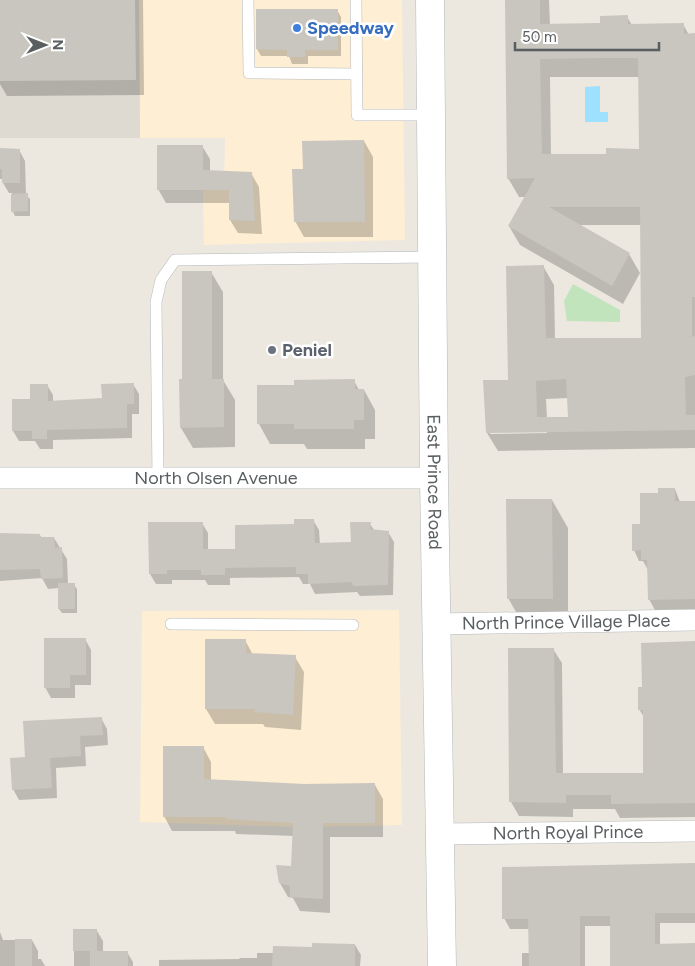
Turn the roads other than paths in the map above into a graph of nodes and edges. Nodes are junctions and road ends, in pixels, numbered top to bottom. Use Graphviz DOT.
graph roads {
  1 [pos="248,0"];
  2 [pos="356,0"];
  3 [pos="430,0"];
  4 [pos="357,74"];
  5 [pos="431,115"];
  6 [pos="432,257"];
  7 [pos="0,478"];
  8 [pos="158,478"];
  9 [pos="434,478"];
  10 [pos="695,620"];
  11 [pos="171,624"];
  12 [pos="353,624"];
  13 [pos="436,624"];
  14 [pos="695,831"];
  15 [pos="440,834"];
  16 [pos="442,966"];
  1 -- 4 [label="lane"];
  2 -- 4 [label="lane"];
  3 -- 5 [label="main road, East Prince Road"];
  4 -- 5 [label="lane"];
  5 -- 6 [label="main road, East Prince Road"];
  6 -- 8 [label="lane"];
  6 -- 9 [label="main road, East Prince Road"];
  7 -- 8 [label="street, North Olsen Avenue"];
  8 -- 9 [label="street, North Olsen Avenue"];
  9 -- 13 [label="main road, East Prince Road"];
  10 -- 13 [label="street, North Prince Village Place"];
  11 -- 12 [label="lane"];
  13 -- 15 [label="main road, East Prince Road"];
  14 -- 15 [label="street, North Royal Prince"];
  15 -- 16 [label="main road, East Prince Road"];
}
